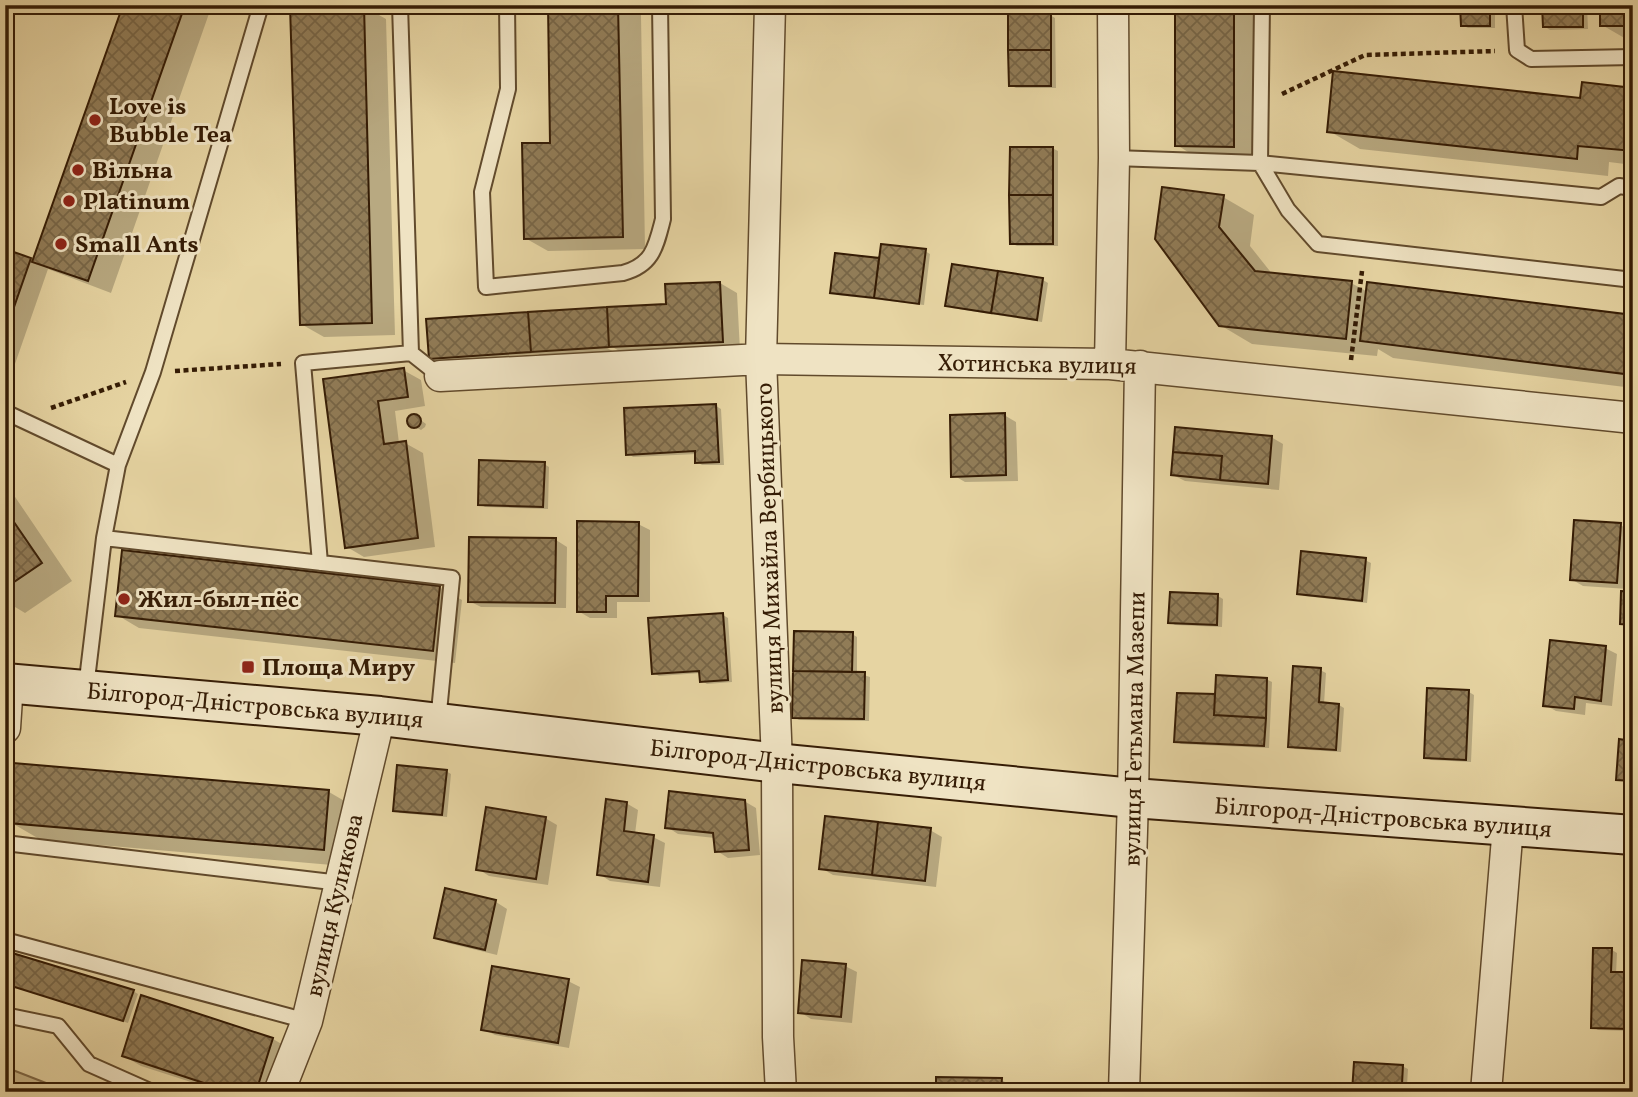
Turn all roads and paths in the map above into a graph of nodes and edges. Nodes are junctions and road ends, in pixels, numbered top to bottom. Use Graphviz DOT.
graph roads {
  1 [pos="261,5"];
  2 [pos="400,5"];
  3 [pos="507,5"];
  4 [pos="660,5"];
  5 [pos="770,5"];
  6 [pos="1114,5"];
  7 [pos="1262,5"];
  8 [pos="1514,5"];
  9 [pos="1517,50"];
  10 [pos="1633,57"];
  11 [pos="1261,104"];
  12 [pos="1114,158"];
  13 [pos="1260,163"];
  14 [pos="1633,188"];
  15 [pos="1365,249"];
  16 [pos="1633,280"];
  17 [pos="411,353"];
  18 [pos="761,359"];
  19 [pos="303,363"];
  20 [pos="1110,364"];
  21 [pos="1140,366"];
  22 [pos="153,372"];
  23 [pos="440,376"];
  24 [pos="1347,388"];
  25 [pos="5,412"];
  26 [pos="22,418"];
  27 [pos="1633,418"];
  28 [pos="118,465"];
  29 [pos="104,538"];
  30 [pos="320,563"];
  31 [pos="7,683"];
  32 [pos="85,689"];
  33 [pos="380,716"];
  34 [pos="438,722"];
  35 [pos="5,728"];
  36 [pos="777,763"];
  37 [pos="1133,798"];
  38 [pos="1508,826"];
  39 [pos="1633,835"];
  40 [pos="5,843"];
  41 [pos="340,883"];
  42 [pos="5,940"];
  43 [pos="5,1014"];
  44 [pos="307,1021"];
  45 [pos="152,1092"];
  46 [pos="279,1092"];
  47 [pos="781,1092"];
  48 [pos="1124,1092"];
  49 [pos="1486,1092"];
  1 -- 22 [label="lane"];
  2 -- 17 [label="lane"];
  3 -- 4 [label="lane"];
  5 -- 18 [label="street, вулиця Михайла Вербицького"];
  6 -- 12 [label="street"];
  7 -- 11 [label="lane"];
  8 -- 9 [label="lane"];
  9 -- 10 [label="lane"];
  9 -- 11 [label="path"];
  11 -- 13 [label="lane"];
  12 -- 13 [label="lane"];
  12 -- 20 [label="street"];
  13 -- 14 [label="lane"];
  13 -- 15 [label="lane"];
  15 -- 16 [label="lane"];
  15 -- 24 [label="path"];
  17 -- 19 [label="lane"];
  17 -- 23 [label="lane"];
  18 -- 20 [label="street, Хотинська вулиця"];
  18 -- 23 [label="street, Хотинська вулиця"];
  18 -- 36 [label="street, вулиця Михайла Вербицького"];
  19 -- 22 [label="path"];
  19 -- 30 [label="lane"];
  20 -- 21 [label="street, Хотинська вулиця"];
  21 -- 24 [label="street, Хотинська вулиця"];
  21 -- 37 [label="street, вулиця Гетьмана Мазепи"];
  22 -- 26 [label="path"];
  22 -- 28 [label="lane"];
  24 -- 27 [label="street, Хотинська вулиця"];
  25 -- 26 [label="lane"];
  26 -- 28 [label="lane"];
  28 -- 29 [label="lane"];
  29 -- 30 [label="lane"];
  29 -- 32 [label="lane"];
  30 -- 34 [label="lane"];
  31 -- 32 [label="main road, Білгород-Дністровська вулиця"];
  31 -- 35 [label="street"];
  32 -- 33 [label="main road, Білгород-Дністровська вулиця"];
  33 -- 34 [label="main road, Білгород-Дністровська вулиця"];
  33 -- 41 [label="street, вулиця Куликова"];
  34 -- 36 [label="main road, Білгород-Дністровська вулиця"];
  36 -- 37 [label="main road, Білгород-Дністровська вулиця"];
  36 -- 47 [label="street, вулиця Михайла Вербицького"];
  37 -- 38 [label="main road, Білгород-Дністровська вулиця"];
  37 -- 48 [label="street, вулиця Гетьмана Мазепи"];
  38 -- 39 [label="main road, Білгород-Дністровська вулиця"];
  38 -- 49 [label="street"];
  40 -- 41 [label="lane"];
  41 -- 44 [label="street, вулиця Куликова"];
  42 -- 44 [label="lane"];
  43 -- 45 [label="lane"];
  44 -- 46 [label="street, вулиця Куликова"];
}
